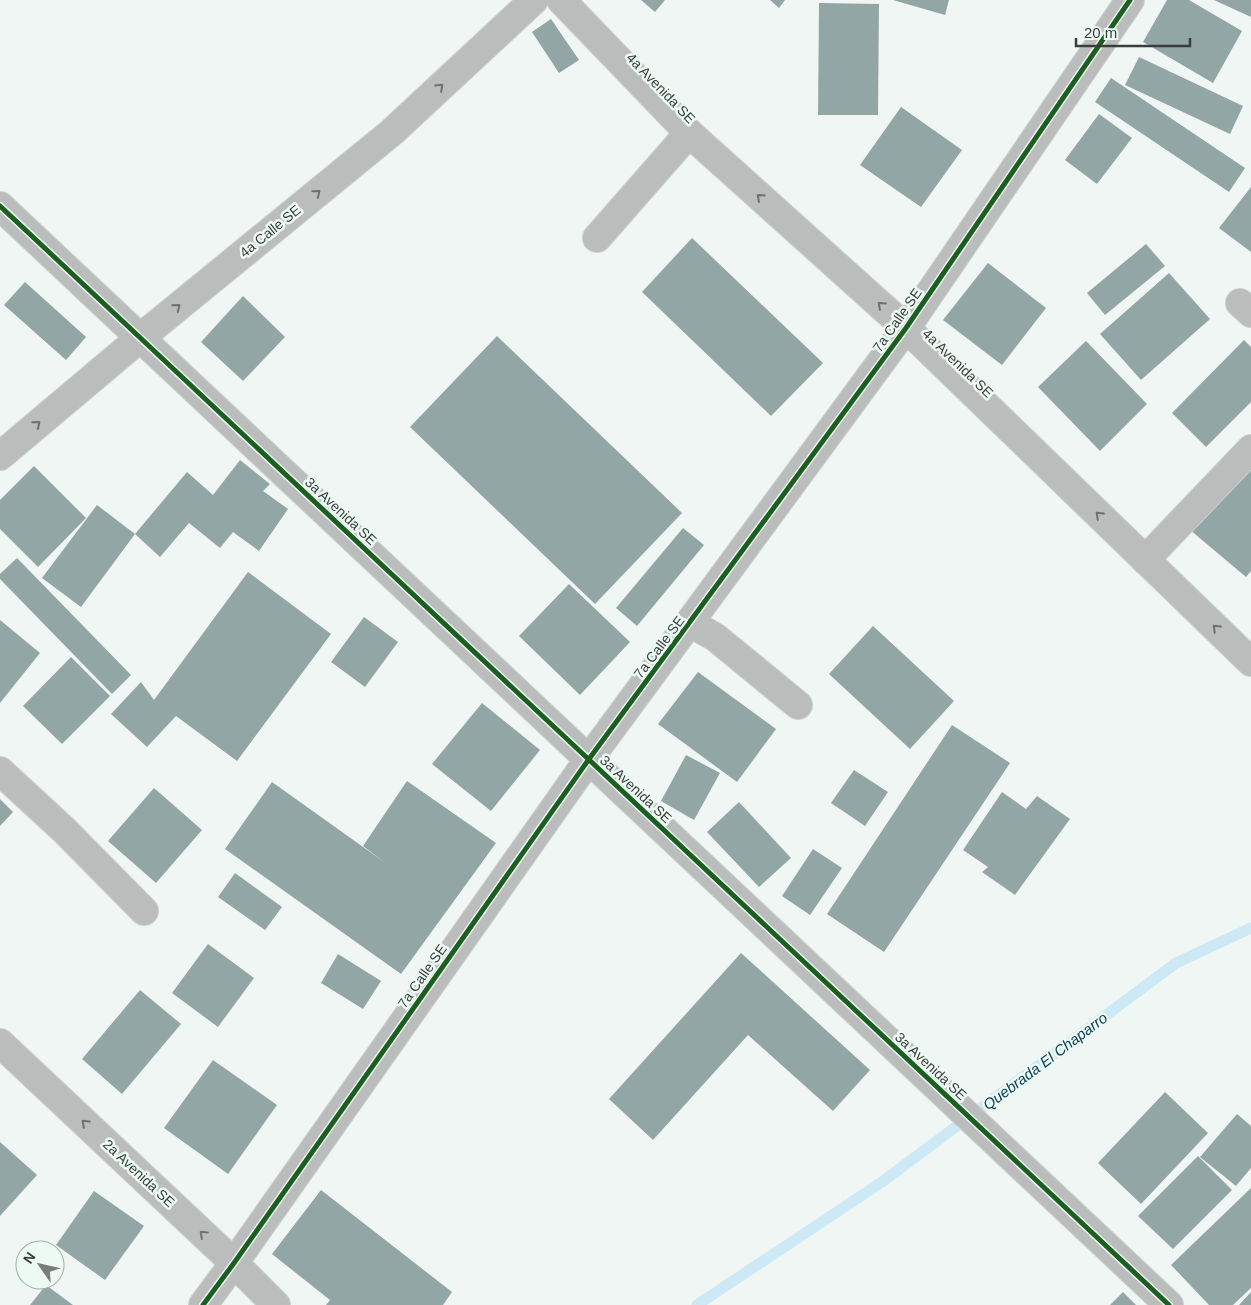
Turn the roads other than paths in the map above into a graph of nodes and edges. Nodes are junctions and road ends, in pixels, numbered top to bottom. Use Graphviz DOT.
graph roads {
  1 [pos="534,0"];
  2 [pos="561,0"];
  3 [pos="1130,0"];
  4 [pos="689,133"];
  5 [pos="0,206"];
  6 [pos="597,238"];
  7 [pos="906,328"];
  8 [pos="140,338"];
  9 [pos="1251,449"];
  10 [pos="0,456"];
  11 [pos="1145,560"];
  12 [pos="690,623"];
  13 [pos="1251,662"];
  14 [pos="798,705"];
  15 [pos="588,759"];
  16 [pos="0,771"];
  17 [pos="144,911"];
  18 [pos="0,1042"];
  19 [pos="234,1263"];
  20 [pos="203,1305"];
  21 [pos="276,1305"];
  22 [pos="1169,1305"];
  8 -- 1 [label="street, 4a Calle SE, one-way"];
  2 -- 4 [label="street, 4a Avenida SE"];
  3 -- 7 [label="street, 7a Calle SE"];
  4 -- 6 [label="street"];
  7 -- 4 [label="street, 4a Avenida SE, one-way"];
  5 -- 8 [label="street, 3a Avenida SE"];
  11 -- 7 [label="street, 4a Avenida SE, one-way"];
  7 -- 12 [label="street, 7a Calle SE"];
  10 -- 8 [label="street, 4a Calle SE, one-way"];
  8 -- 15 [label="street, 3a Avenida SE"];
  9 -- 11 [label="street"];
  13 -- 11 [label="street, 4a Avenida SE, one-way"];
  12 -- 14 [label="street"];
  12 -- 15 [label="street, 7a Calle SE"];
  15 -- 19 [label="street, 7a Calle SE"];
  15 -- 22 [label="street, 3a Avenida SE"];
  16 -- 17 [label="street"];
  19 -- 18 [label="street, 2a Avenida SE, one-way"];
  19 -- 20 [label="street, 7a Calle SE"];
  19 -- 21 [label="street, 2a Avenida SE"];
}
